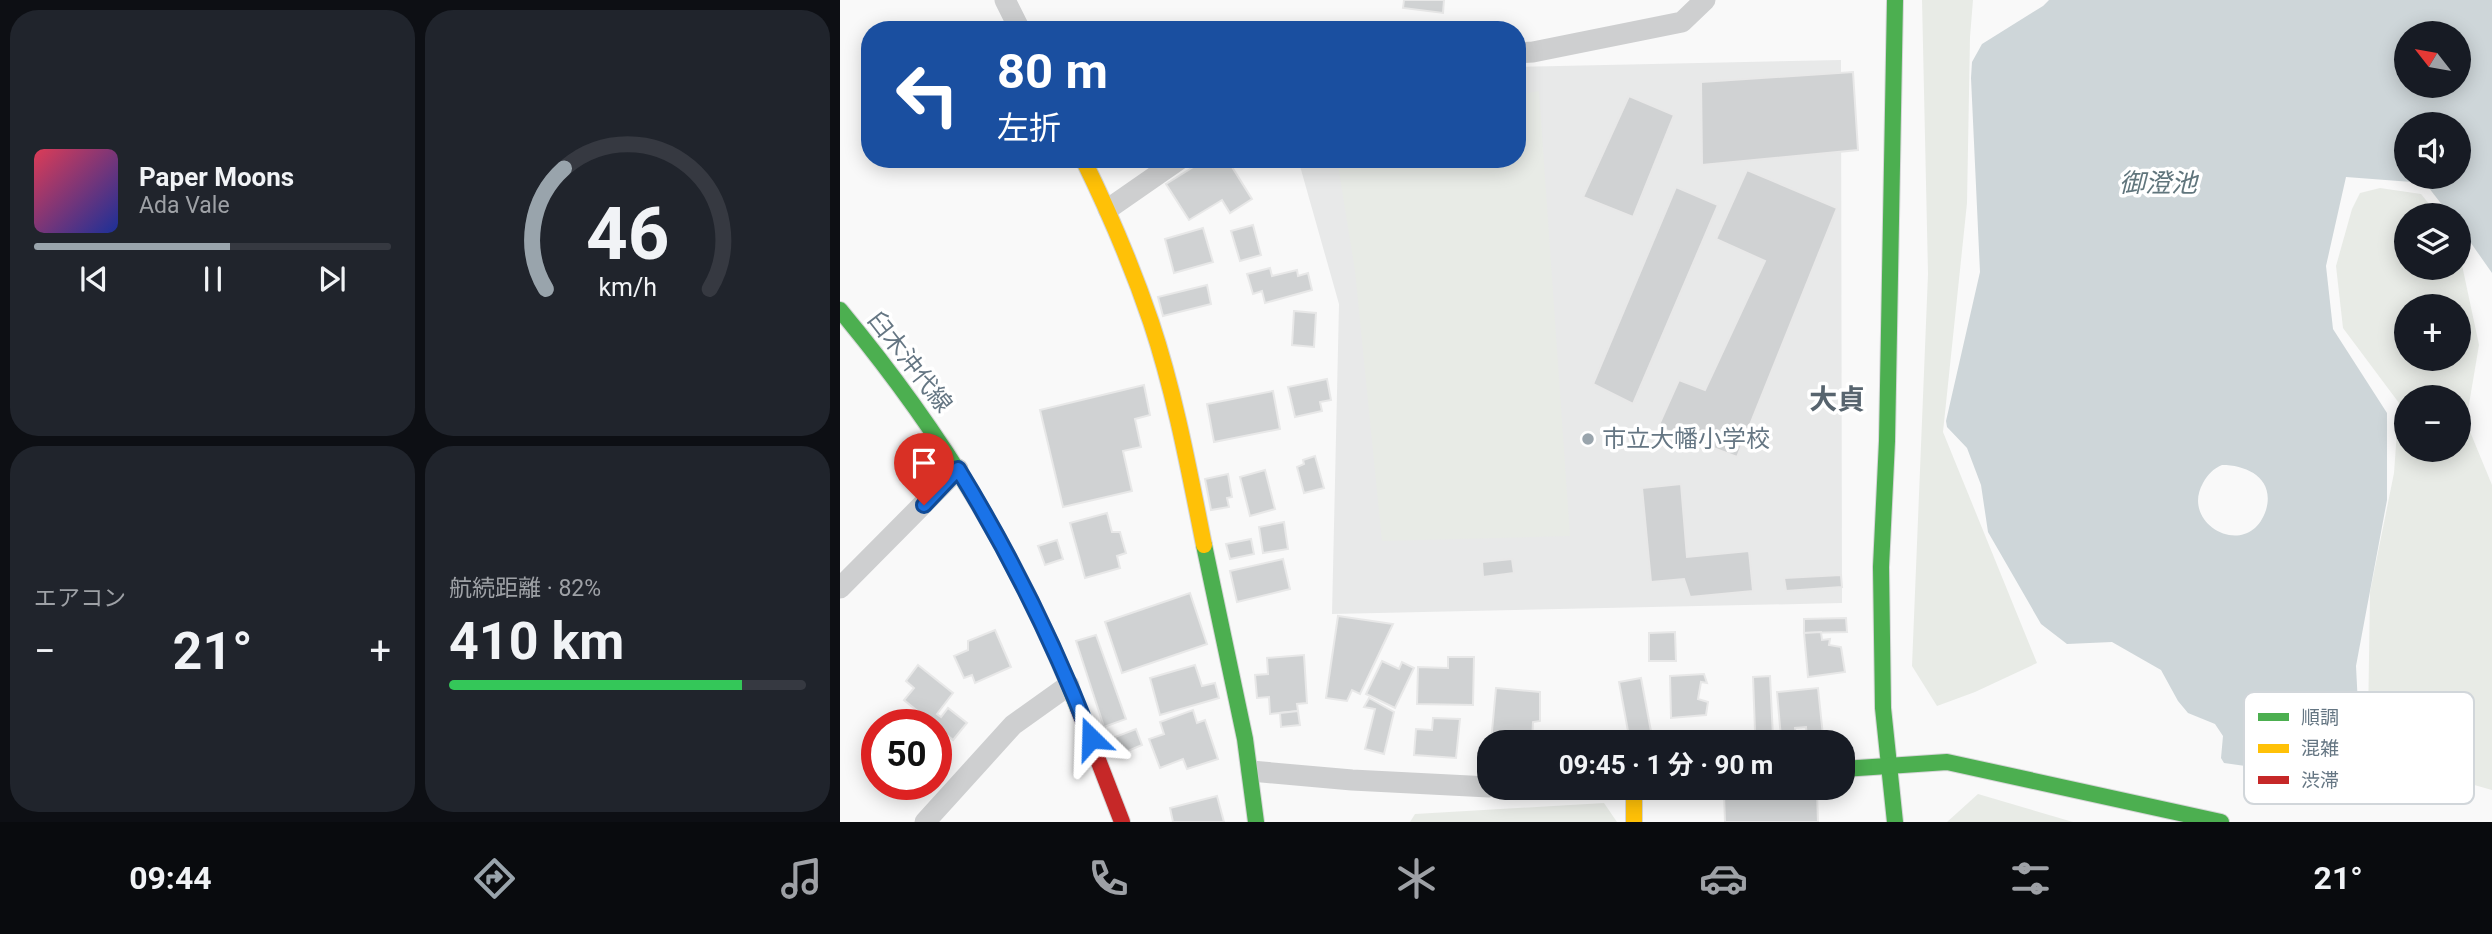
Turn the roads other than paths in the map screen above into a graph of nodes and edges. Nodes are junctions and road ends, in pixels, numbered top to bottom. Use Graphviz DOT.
graph roads {
  1 [pos="1005,0"];
  2 [pos="1705,0"];
  3 [pos="1895,0"];
  4 [pos="1016,21"];
  5 [pos="1526,52"];
  6 [pos="1088,168"];
  7 [pos="1167,168"];
  8 [pos="1108,209"];
  9 [pos="840,310"];
  10 [pos="958,469"];
  11 [pos="840,588"];
  12 [pos="1069,685"];
  13 [pos="1890,765"];
  14 [pos="1855,768"];
  15 [pos="1251,771"];
  16 [pos="1477,786"];
  17 [pos="1634,800"];
  18 [pos="925,822"];
  19 [pos="1122,822"];
  20 [pos="1256,822"];
  21 [pos="1634,822"];
  22 [pos="1895,822"];
  23 [pos="2221,822"];
  1 -- 4 [label="street"];
  2 -- 5 [label="street"];
  3 -- 13 [label="street"];
  6 -- 8 [label="street"];
  7 -- 8 [label="street"];
  8 -- 15 [label="street"];
  9 -- 10 [label="street, 臼木沖代線"];
  10 -- 11 [label="street"];
  10 -- 12 [label="street, 臼木沖代線"];
  12 -- 18 [label="street"];
  12 -- 19 [label="street, 臼木沖代線"];
  13 -- 14 [label="street"];
  13 -- 22 [label="street"];
  13 -- 23 [label="street"];
  15 -- 16 [label="street"];
  15 -- 20 [label="street"];
  17 -- 21 [label="street"];
}
